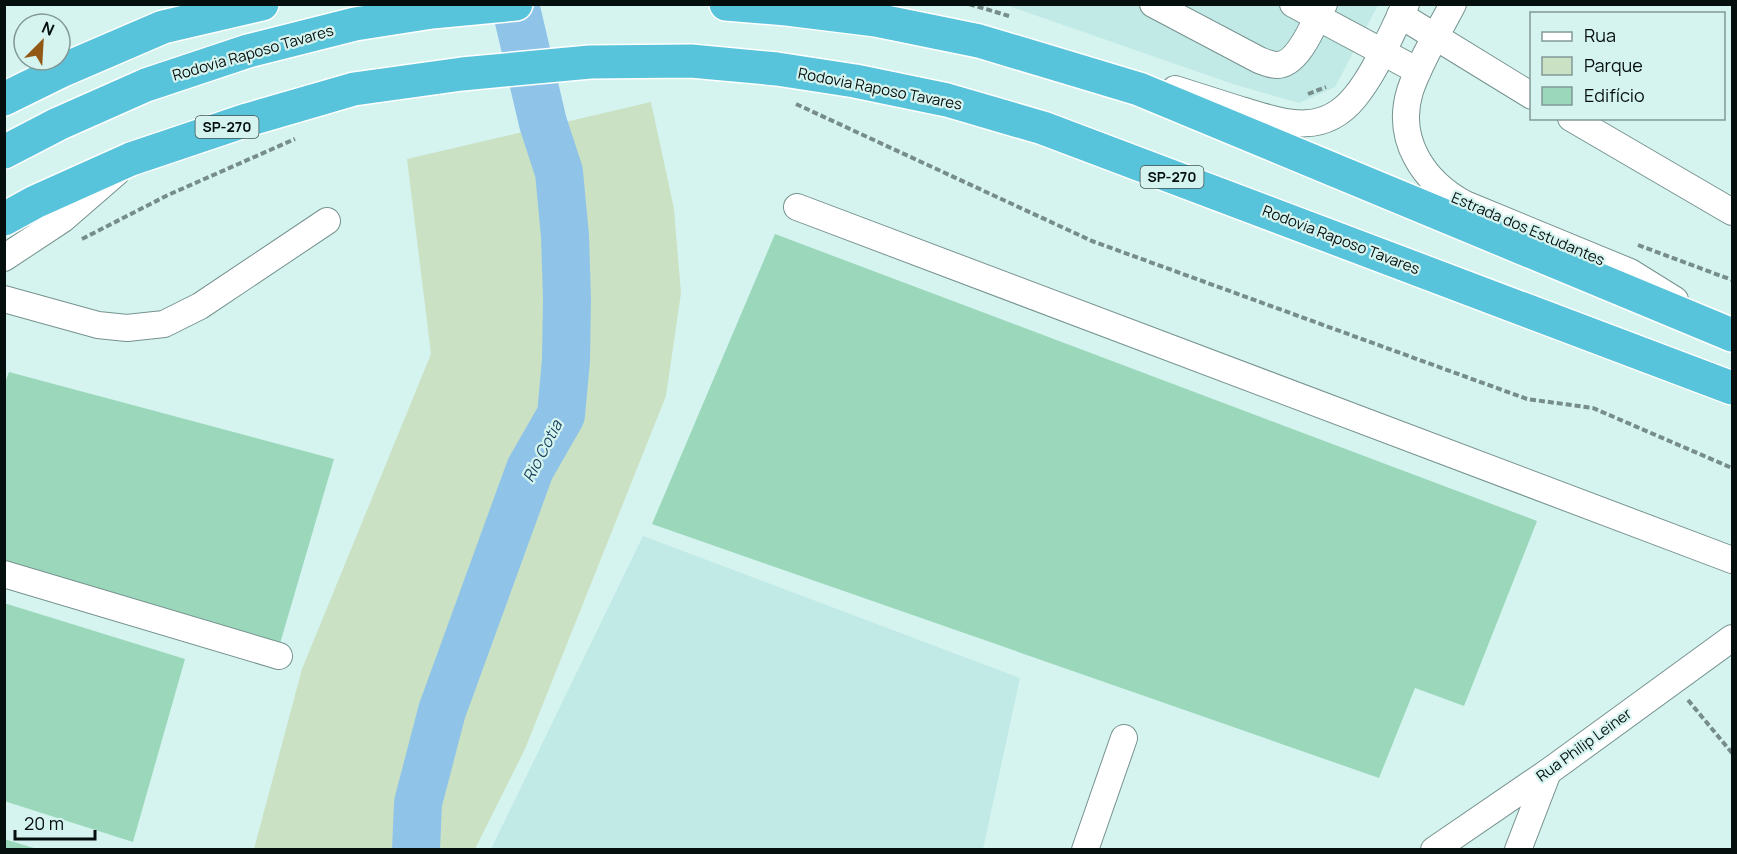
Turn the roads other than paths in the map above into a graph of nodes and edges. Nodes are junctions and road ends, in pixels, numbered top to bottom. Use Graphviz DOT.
graph roads {
  1 [pos="262,4"];
  2 [pos="390,4"];
  3 [pos="516,4"];
  4 [pos="726,4"];
  5 [pos="1153,4"];
  6 [pos="1293,4"];
  7 [pos="1452,4"];
  8 [pos="1403,10"];
  9 [pos="1321,11"];
  10 [pos="432,12"];
  11 [pos="1436,37"];
  12 [pos="979,41"];
  13 [pos="1381,52"];
  14 [pos="1418,71"];
  15 [pos="1530,95"];
  16 [pos="4,99"];
  17 [pos="1574,120"];
  18 [pos="4,152"];
  19 [pos="131,159"];
  20 [pos="797,207"];
  21 [pos="1732,212"];
  22 [pos="4,219"];
  23 [pos="327,221"];
  24 [pos="4,258"];
  25 [pos="4,299"];
  26 [pos="1732,335"];
  27 [pos="1732,388"];
  28 [pos="1732,560"];
  29 [pos="4,574"];
  30 [pos="1732,638"];
  31 [pos="279,656"];
  32 [pos="1124,738"];
  33 [pos="1548,772"];
  34 [pos="1085,849"];
  35 [pos="1434,849"];
  36 [pos="1518,849"];
  1 -- 16 [label="highway"];
  2 -- 10 [label="highway"];
  3 -- 10 [label="highway, Rodovia Raposo Tavares"];
  4 -- 12 [label="highway"];
  5 -- 9 [label="street"];
  6 -- 9 [label="street"];
  7 -- 11 [label="street, Estrada dos Estudantes"];
  8 -- 11 [label="street"];
  8 -- 13 [label="street"];
  9 -- 13 [label="street"];
  10 -- 18 [label="highway, Rodovia Raposo Tavares"];
  11 -- 14 [label="street, Estrada dos Estudantes"];
  11 -- 15 [label="street"];
  12 -- 13 [label="street"];
  12 -- 26 [label="highway"];
  13 -- 14 [label="street"];
  14 -- 26 [label="street, Estrada dos Estudantes"];
  17 -- 21 [label="street"];
  19 -- 22 [label="highway, Rodovia Raposo Tavares / SP-270"];
  19 -- 24 [label="street"];
  19 -- 27 [label="highway, Rodovia Raposo Tavares / SP-270"];
  20 -- 28 [label="street"];
  23 -- 25 [label="street"];
  29 -- 31 [label="street"];
  30 -- 33 [label="street, Rua Philip Leiner"];
  32 -- 34 [label="street"];
  33 -- 35 [label="street, Rua Philip Leiner"];
  33 -- 36 [label="street"];
}
